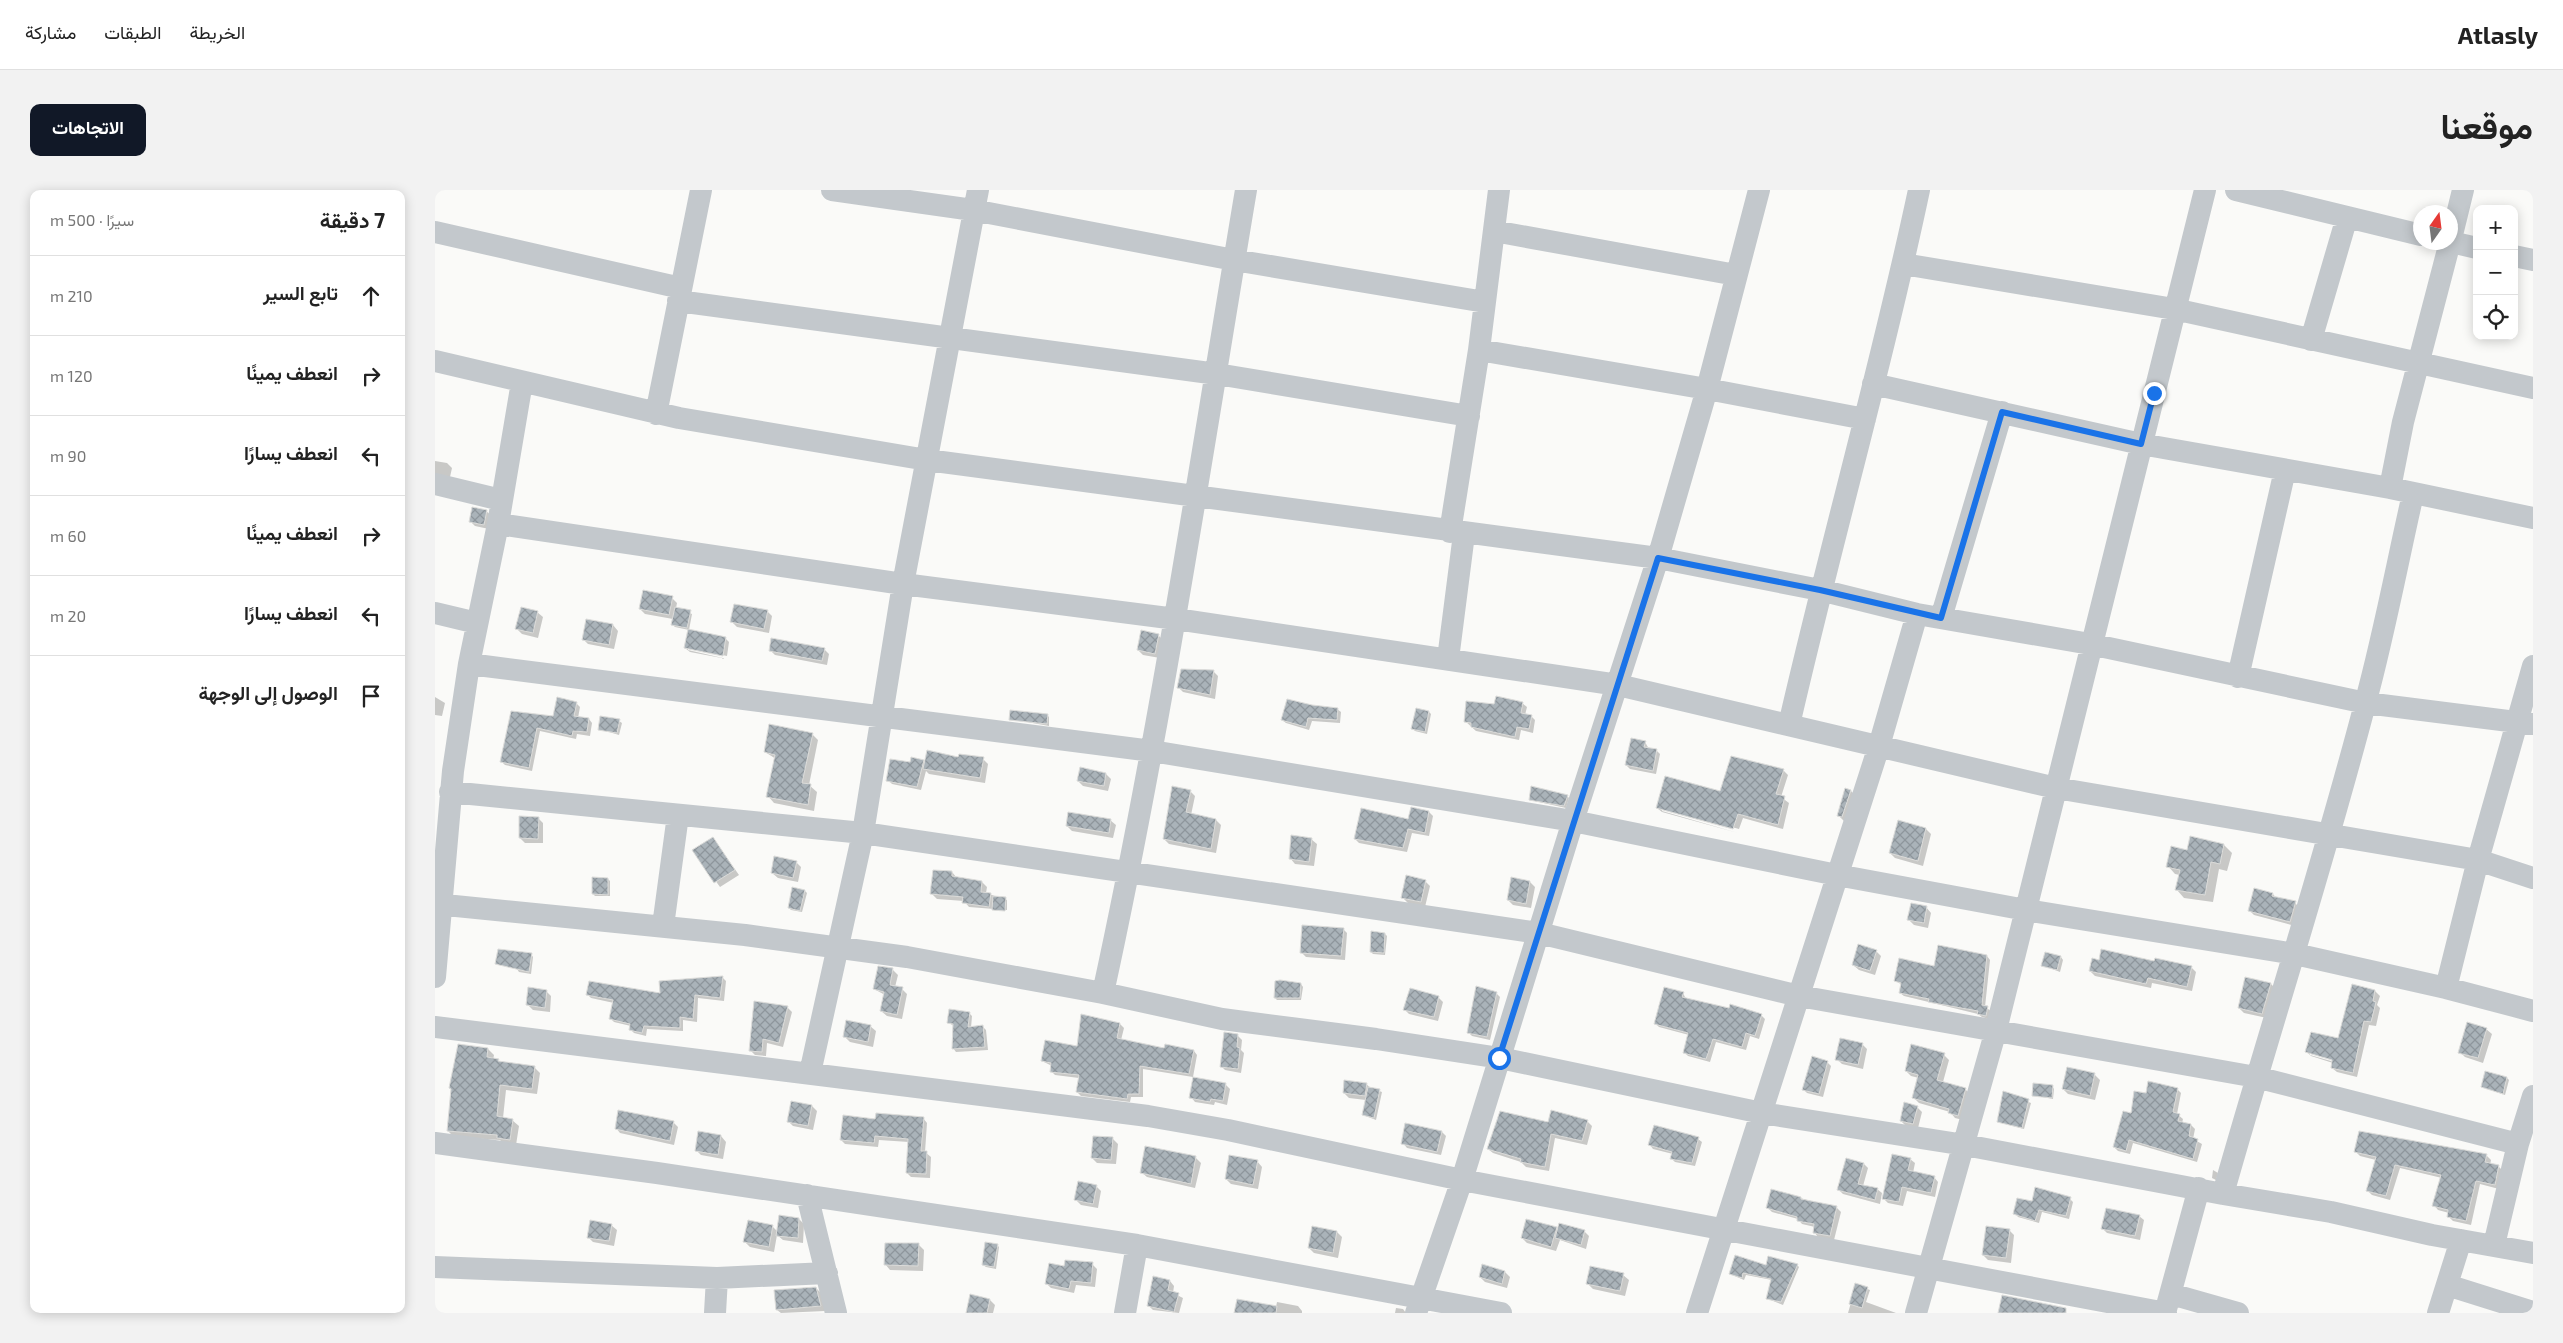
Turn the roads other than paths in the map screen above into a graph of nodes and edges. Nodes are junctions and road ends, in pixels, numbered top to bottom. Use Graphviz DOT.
graph roads {
  1 [pos="701,190"];
  2 [pos="832,190"];
  3 [pos="1246,190"];
  4 [pos="1498,190"];
  5 [pos="1759,190"];
  6 [pos="1919,190"];
  7 [pos="2205,190"];
  8 [pos="2236,190"];
  9 [pos="2463,190"];
  10 [pos="975,200"];
  11 [pos="2458,210"];
  12 [pos="2347,217"];
  13 [pos="1495,231"];
  14 [pos="435,232"];
  15 [pos="2413,233"];
  16 [pos="2458,243"];
  17 [pos="2473,247"];
  18 [pos="2448,250"];
  19 [pos="2518,257"];
  20 [pos="1234,260"];
  21 [pos="2533,260"];
  22 [pos="1903,264"];
  23 [pos="1736,275"];
  24 [pos="679,295"];
  25 [pos="1485,302"];
  26 [pos="2174,309"];
  27 [pos="951,339"];
  28 [pos="2311,340"];
  29 [pos="1479,350"];
  30 [pos="435,361"];
  31 [pos="2417,364"];
  32 [pos="1217,374"];
  33 [pos="522,382"];
  34 [pos="1873,384"];
  35 [pos="2533,388"];
  36 [pos="1707,389"];
  37 [pos="2002,412"];
  38 [pos="656,414"];
  39 [pos="1469,416"];
  40 [pos="1865,419"];
  41 [pos="2141,444"];
  42 [pos="927,460"];
  43 [pos="2285,470"];
  44 [pos="435,484"];
  45 [pos="2390,488"];
  46 [pos="2413,494"];
  47 [pos="1196,496"];
  48 [pos="501,500"];
  49 [pos="2533,518"];
  50 [pos="497,524"];
  51 [pos="1457,533"];
  52 [pos="1658,558"];
  53 [pos="903,584"];
  54 [pos="1820,590"];
  55 [pos="435,613"];
  56 [pos="1917,614"];
  57 [pos="1941,618"];
  58 [pos="1176,619"];
  59 [pos="477,623"];
  60 [pos="2091,644"];
  61 [pos="1448,659"];
  62 [pos="469,664"];
  63 [pos="2533,666"];
  64 [pos="2237,677"];
  65 [pos="1618,685"];
  66 [pos="2366,703"];
  67 [pos="882,716"];
  68 [pos="2525,723"];
  69 [pos="1789,725"];
  70 [pos="1879,746"];
  71 [pos="1152,751"];
  72 [pos="446,777"];
  73 [pos="2056,788"];
  74 [pos="678,815"];
  75 [pos="1573,821"];
  76 [pos="863,833"];
  77 [pos="2329,833"];
  78 [pos="2478,860"];
  79 [pos="1130,871"];
  80 [pos="1837,875"];
  81 [pos="2533,878"];
  82 [pos="437,904"];
  83 [pos="2026,910"];
  84 [pos="663,926"];
  85 [pos="1539,933"];
  86 [pos="837,947"];
  87 [pos="2295,954"];
  88 [pos="435,977"];
  89 [pos="2446,988"];
  90 [pos="1103,993"];
  91 [pos="1799,996"];
  92 [pos="2533,1011"];
  93 [pos="435,1027"];
  94 [pos="1996,1030"];
  95 [pos="1499,1058"];
  96 [pos="810,1073"];
  97 [pos="2256,1077"];
  98 [pos="2532,1102"];
  99 [pos="1762,1113"];
  100 [pos="435,1143"];
  101 [pos="2518,1144"];
  102 [pos="1965,1145"];
  103 [pos="1461,1180"];
  104 [pos="2199,1188"];
  105 [pos="807,1194"];
  106 [pos="2223,1194"];
  107 [pos="1722,1230"];
  108 [pos="2461,1240"];
  109 [pos="1137,1245"];
  110 [pos="2494,1246"];
  111 [pos="2533,1253"];
  112 [pos="435,1267"];
  113 [pos="1929,1269"];
  114 [pos="827,1272"];
  115 [pos="717,1278"];
  116 [pos="2447,1285"];
  117 [pos="1418,1306"];
  118 [pos="2167,1307"];
  119 [pos="2533,1312"];
  120 [pos="715,1313"];
  121 [pos="837,1313"];
  122 [pos="1125,1313"];
  123 [pos="1501,1313"];
  124 [pos="1697,1313"];
  125 [pos="1917,1313"];
  126 [pos="2238,1313"];
  127 [pos="2438,1313"];
  1 -- 24 [label="street"];
  2 -- 10 [label="street"];
  3 -- 20 [label="street"];
  4 -- 13 [label="street"];
  5 -- 23 [label="street"];
  6 -- 22 [label="street"];
  7 -- 26 [label="street"];
  8 -- 12 [label="street"];
  9 -- 11 [label="street"];
  10 -- 20 [label="street"];
  10 -- 27 [label="street"];
  12 -- 15 [label="street"];
  12 -- 28 [label="street"];
  13 -- 23 [label="street"];
  13 -- 25 [label="street"];
  14 -- 24 [label="street"];
  16 -- 17 [label="street"];
  18 -- 31 [label="street"];
  19 -- 21 [label="street"];
  20 -- 25 [label="street"];
  20 -- 32 [label="street"];
  22 -- 26 [label="street"];
  22 -- 34 [label="street"];
  23 -- 36 [label="street"];
  24 -- 27 [label="street"];
  24 -- 38 [label="street"];
  25 -- 29 [label="street"];
  26 -- 28 [label="street"];
  26 -- 41 [label="street"];
  27 -- 32 [label="street"];
  27 -- 42 [label="street"];
  28 -- 31 [label="street"];
  29 -- 36 [label="street"];
  29 -- 39 [label="street"];
  30 -- 33 [label="street"];
  31 -- 35 [label="street"];
  31 -- 45 [label="street"];
  32 -- 39 [label="street"];
  32 -- 47 [label="street"];
  33 -- 38 [label="street"];
  33 -- 48 [label="street"];
  34 -- 37 [label="street"];
  34 -- 40 [label="street"];
  36 -- 40 [label="street"];
  36 -- 52 [label="street"];
  37 -- 41 [label="street"];
  37 -- 57 [label="street"];
  38 -- 42 [label="street"];
  39 -- 51 [label="street"];
  40 -- 54 [label="street"];
  41 -- 43 [label="street"];
  41 -- 60 [label="street"];
  42 -- 47 [label="street"];
  42 -- 53 [label="street"];
  43 -- 45 [label="street"];
  43 -- 64 [label="street"];
  44 -- 48 [label="street"];
  45 -- 46 [label="street"];
  46 -- 49 [label="street"];
  46 -- 66 [label="street"];
  47 -- 51 [label="street"];
  47 -- 58 [label="street"];
  48 -- 50 [label="street"];
  50 -- 53 [label="street"];
  50 -- 59 [label="street"];
  51 -- 52 [label="street"];
  51 -- 61 [label="street"];
  52 -- 54 [label="street"];
  52 -- 65 [label="street"];
  53 -- 58 [label="street"];
  53 -- 67 [label="street"];
  54 -- 56 [label="street"];
  54 -- 69 [label="street"];
  55 -- 59 [label="street"];
  56 -- 57 [label="street"];
  56 -- 70 [label="street"];
  57 -- 60 [label="street"];
  58 -- 61 [label="street"];
  58 -- 71 [label="street"];
  59 -- 62 [label="street"];
  60 -- 64 [label="street"];
  60 -- 73 [label="street"];
  61 -- 65 [label="street"];
  62 -- 67 [label="street"];
  62 -- 72 [label="street"];
  63 -- 68 [label="street"];
  64 -- 66 [label="street"];
  65 -- 69 [label="street"];
  65 -- 75 [label="street"];
  66 -- 68 [label="street"];
  66 -- 77 [label="street"];
  67 -- 71 [label="street"];
  67 -- 76 [label="street"];
  68 -- 78 [label="street"];
  69 -- 70 [label="street"];
  70 -- 73 [label="street"];
  70 -- 80 [label="street"];
  71 -- 75 [label="street"];
  71 -- 79 [label="street"];
  72 -- 74 [label="street"];
  72 -- 82 [label="street"];
  73 -- 77 [label="street"];
  73 -- 83 [label="street"];
  74 -- 76 [label="street"];
  74 -- 84 [label="street"];
  75 -- 80 [label="street"];
  75 -- 85 [label="street"];
  76 -- 79 [label="street"];
  76 -- 86 [label="street"];
  77 -- 78 [label="street"];
  77 -- 87 [label="street"];
  78 -- 81 [label="street"];
  78 -- 89 [label="street"];
  79 -- 85 [label="street"];
  79 -- 90 [label="street"];
  80 -- 83 [label="street"];
  80 -- 91 [label="street"];
  82 -- 84 [label="street"];
  82 -- 88 [label="street"];
  83 -- 87 [label="street"];
  83 -- 94 [label="street"];
  84 -- 86 [label="street"];
  85 -- 91 [label="street"];
  85 -- 95 [label="street"];
  86 -- 90 [label="street"];
  86 -- 96 [label="street"];
  87 -- 89 [label="street"];
  87 -- 97 [label="street"];
  89 -- 92 [label="street"];
  90 -- 95 [label="street"];
  91 -- 94 [label="street"];
  91 -- 99 [label="street"];
  93 -- 96 [label="street"];
  94 -- 97 [label="street"];
  94 -- 102 [label="street"];
  95 -- 99 [label="street"];
  95 -- 103 [label="street"];
  96 -- 103 [label="street"];
  97 -- 101 [label="street"];
  97 -- 106 [label="street"];
  98 -- 101 [label="street"];
  99 -- 102 [label="street"];
  99 -- 107 [label="street"];
  100 -- 105 [label="street"];
  101 -- 110 [label="street"];
  102 -- 104 [label="street"];
  102 -- 113 [label="street"];
  103 -- 107 [label="street"];
  103 -- 117 [label="street"];
  104 -- 106 [label="street"];
  104 -- 118 [label="street"];
  105 -- 109 [label="street"];
  105 -- 114 [label="street"];
  106 -- 108 [label="street"];
  107 -- 113 [label="street"];
  107 -- 124 [label="street"];
  108 -- 110 [label="street"];
  108 -- 116 [label="street"];
  109 -- 117 [label="street"];
  109 -- 122 [label="street"];
  110 -- 111 [label="street"];
  112 -- 115 [label="street"];
  113 -- 118 [label="street"];
  113 -- 125 [label="street"];
  114 -- 115 [label="street"];
  114 -- 121 [label="street"];
  115 -- 120 [label="street"];
  116 -- 119 [label="street"];
  116 -- 127 [label="street"];
  117 -- 123 [label="street"];
  118 -- 126 [label="street"];
}
